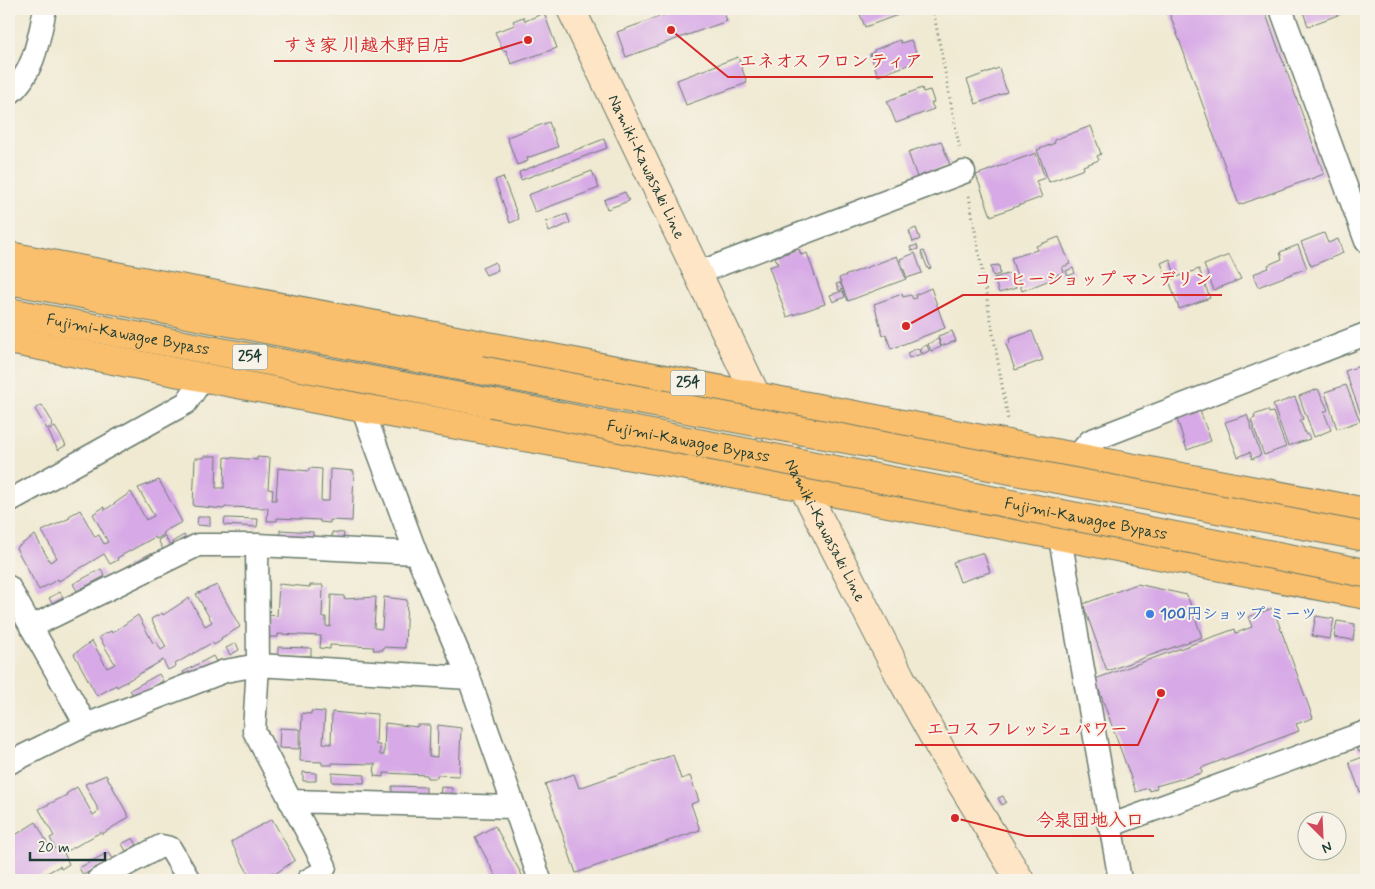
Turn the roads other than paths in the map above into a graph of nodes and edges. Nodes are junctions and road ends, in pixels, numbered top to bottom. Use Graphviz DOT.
graph roads {
  1 [pos="45,9"];
  2 [pos="571,9"];
  3 [pos="1281,9"];
  4 [pos="9,94"];
  5 [pos="964,172"];
  6 [pos="1366,241"];
  7 [pos="9,256"];
  8 [pos="698,273"];
  9 [pos="9,280"];
  10 [pos="9,312"];
  11 [pos="1366,334"];
  12 [pos="9,340"];
  13 [pos="204,377"];
  14 [pos="756,395"];
  15 [pos="362,408"];
  16 [pos="1076,457"];
  17 [pos="805,487"];
  18 [pos="9,501"];
  19 [pos="1366,512"];
  20 [pos="1366,537"];
  21 [pos="1060,538"];
  22 [pos="257,545"];
  23 [pos="416,553"];
  24 [pos="1366,581"];
  25 [pos="9,587"];
  26 [pos="31,627"];
  27 [pos="258,665"];
  28 [pos="469,678"];
  29 [pos="86,725"];
  30 [pos="1366,732"];
  31 [pos="9,763"];
  32 [pos="290,801"];
  33 [pos="513,807"];
  34 [pos="1109,826"];
  35 [pos="98,880"];
  36 [pos="189,880"];
  37 [pos="308,880"];
  38 [pos="540,880"];
  39 [pos="1020,880"];
  40 [pos="1120,880"];
  1 -- 4 [label="street"];
  2 -- 8 [label="main road, Namiki-Kawasaki Line"];
  3 -- 6 [label="street"];
  5 -- 8 [label="street"];
  7 -- 14 [label="highway, 254"];
  8 -- 14 [label="main road, Namiki-Kawasaki Line"];
  9 -- 20 [label="highway, Fujimi-Kawagoe Bypass / 254, bridge"];
  10 -- 24 [label="highway, Fujimi-Kawagoe Bypass / 254, bridge"];
  11 -- 16 [label="street"];
  12 -- 13 [label="highway, 254"];
  13 -- 15 [label="highway, 254"];
  13 -- 18 [label="street"];
  14 -- 16 [label="highway, 254"];
  14 -- 17 [label="main road, Namiki-Kawasaki Line"];
  15 -- 17 [label="highway, 254"];
  15 -- 23 [label="street"];
  16 -- 19 [label="highway, 254"];
  17 -- 21 [label="highway, 254"];
  17 -- 39 [label="main road, Namiki-Kawasaki Line"];
  21 -- 24 [label="highway, 254"];
  21 -- 34 [label="street"];
  22 -- 23 [label="street"];
  22 -- 26 [label="street"];
  22 -- 27 [label="street"];
  23 -- 28 [label="street"];
  25 -- 26 [label="street"];
  26 -- 29 [label="street"];
  27 -- 28 [label="street"];
  27 -- 29 [label="street"];
  27 -- 32 [label="street"];
  28 -- 33 [label="street"];
  29 -- 31 [label="street"];
  30 -- 34 [label="street"];
  32 -- 33 [label="street"];
  32 -- 37 [label="street"];
  33 -- 38 [label="street"];
  34 -- 40 [label="street"];
  35 -- 36 [label="street"];
}
